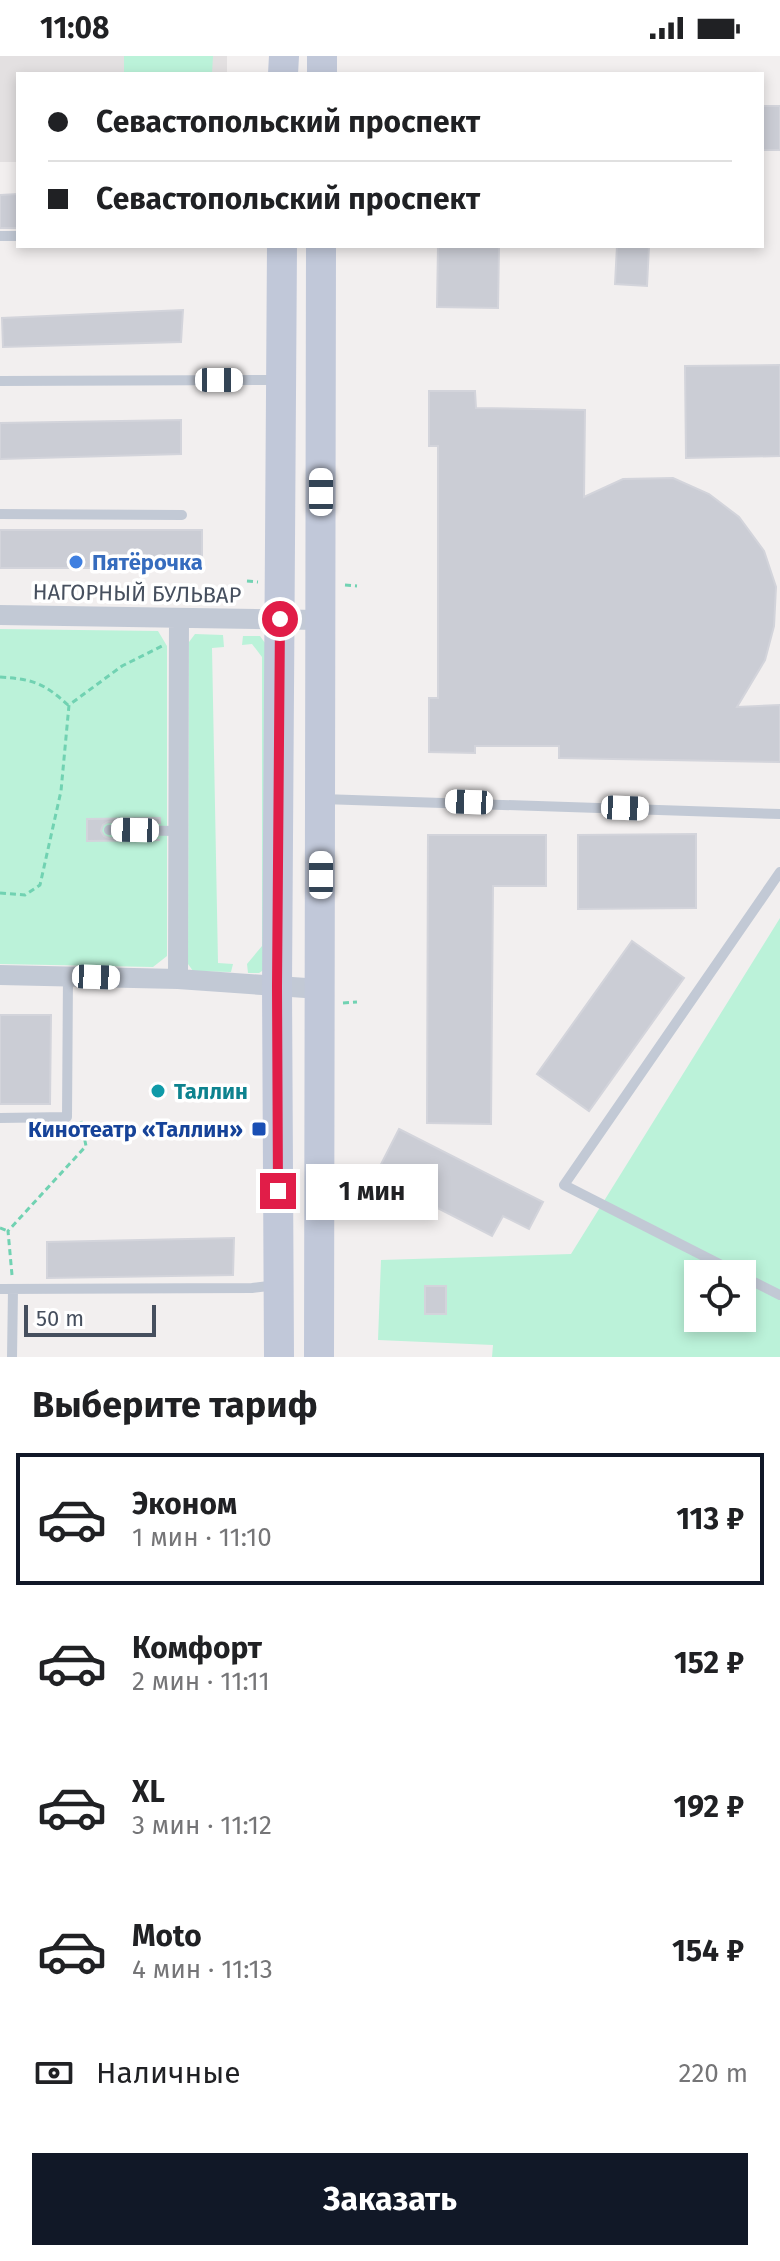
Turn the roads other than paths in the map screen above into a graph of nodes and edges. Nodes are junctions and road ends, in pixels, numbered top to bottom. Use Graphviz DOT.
graph roads {
  1 [pos="282,248"];
  2 [pos="321,248"];
  3 [pos="281,380"];
  4 [pos="0,381"];
  5 [pos="0,514"];
  6 [pos="182,515"];
  7 [pos="0,615"];
  8 [pos="179,618"];
  9 [pos="280,619"];
  10 [pos="321,620"];
  11 [pos="321,799"];
  12 [pos="780,814"];
  13 [pos="109,830"];
  14 [pos="178,831"];
  15 [pos="780,872"];
  16 [pos="0,975"];
  17 [pos="68,976"];
  18 [pos="178,979"];
  19 [pos="277,987"];
  20 [pos="320,989"];
  21 [pos="0,1118"];
  22 [pos="711,1260"];
  23 [pos="756,1283"];
  24 [pos="279,1285"];
  25 [pos="0,1289"];
  26 [pos="13,1289"];
  27 [pos="780,1295"];
  28 [pos="12,1357"];
  29 [pos="279,1357"];
  30 [pos="319,1357"];
  1 -- 3 [label="main road"];
  2 -- 10 [label="main road"];
  3 -- 4 [label="lane"];
  3 -- 9 [label="main road"];
  5 -- 6 [label="lane"];
  7 -- 8 [label="street, НАГОРНЫЙ БУЛЬВАР"];
  8 -- 9 [label="street, НАГОРНЫЙ БУЛЬВАР"];
  8 -- 14 [label="street"];
  9 -- 10 [label="street, НАГОРНЫЙ БУЛЬВАР"];
  9 -- 19 [label="main road"];
  10 -- 11 [label="main road"];
  11 -- 12 [label="lane"];
  11 -- 20 [label="main road"];
  13 -- 14 [label="lane"];
  14 -- 18 [label="street"];
  15 -- 22 [label="lane"];
  16 -- 17 [label="street"];
  17 -- 18 [label="street"];
  17 -- 21 [label="lane"];
  18 -- 19 [label="street"];
  19 -- 20 [label="street"];
  19 -- 24 [label="main road"];
  20 -- 30 [label="main road"];
  23 -- 27 [label="lane"];
  24 -- 26 [label="lane"];
  24 -- 29 [label="main road"];
  25 -- 26 [label="lane"];
  26 -- 28 [label="lane"];
}
